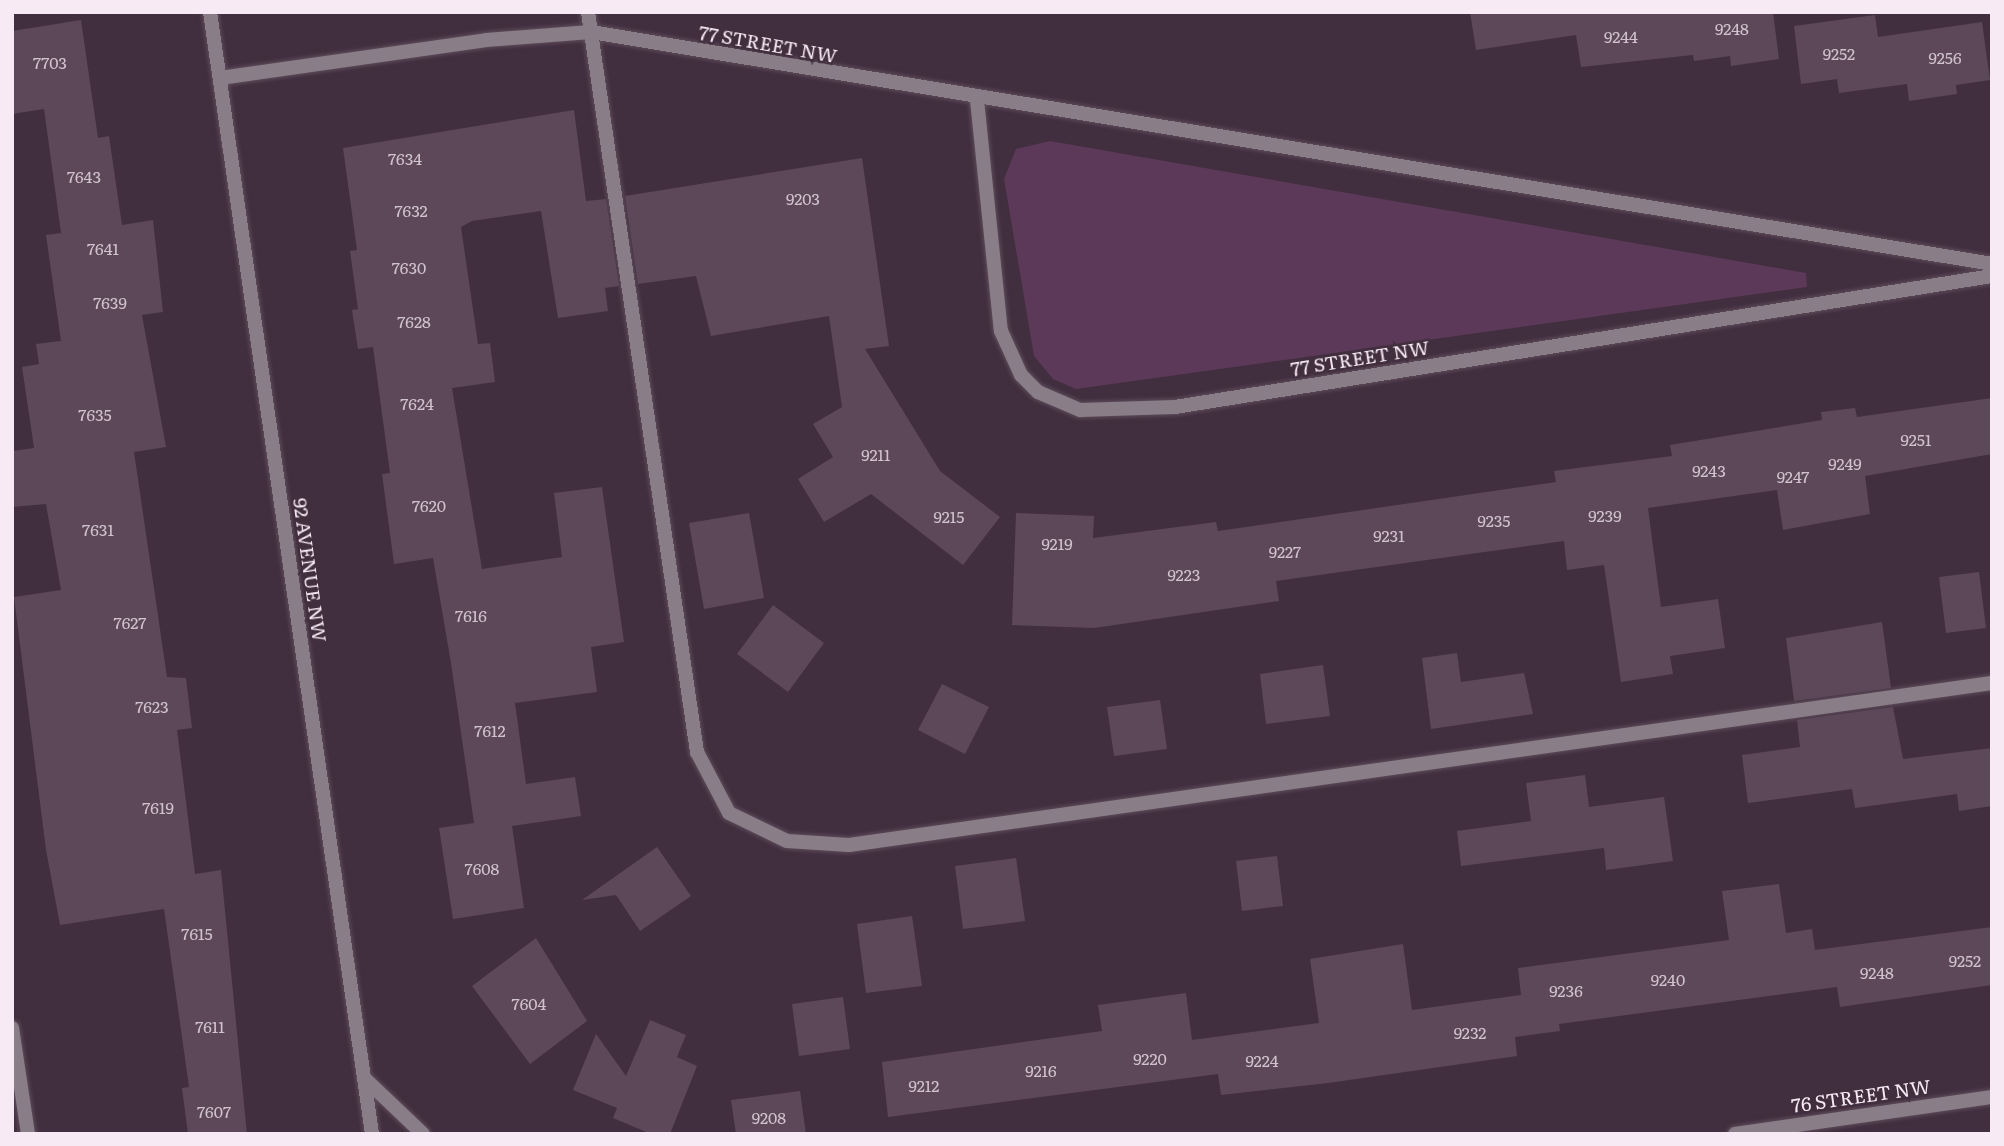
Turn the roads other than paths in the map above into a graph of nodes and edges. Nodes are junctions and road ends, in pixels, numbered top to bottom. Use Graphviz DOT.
graph roads {
  1 [pos="211,12"];
  2 [pos="589,12"];
  3 [pos="592,32"];
  4 [pos="220,78"];
  5 [pos="977,100"];
  6 [pos="1992,264"];
  7 [pos="1992,276"];
  8 [pos="1992,683"];
  9 [pos="12,1028"];
  10 [pos="364,1078"];
  11 [pos="1992,1097"];
  12 [pos="28,1134"];
  13 [pos="372,1134"];
  14 [pos="423,1134"];
  15 [pos="1735,1134"];
  1 -- 4 [label="street, 92 AVENUE NW"];
  2 -- 3 [label="street"];
  3 -- 4 [label="street, 77 STREET NW"];
  3 -- 5 [label="street, 77 STREET NW"];
  3 -- 8 [label="street"];
  4 -- 10 [label="street, 92 AVENUE NW"];
  5 -- 6 [label="street, 77 STREET NW"];
  5 -- 7 [label="street, 77 STREET NW"];
  9 -- 12 [label="street"];
  10 -- 13 [label="street, 92 AVENUE NW"];
  10 -- 14 [label="street"];
  11 -- 15 [label="street, 76 STREET NW"];
}
